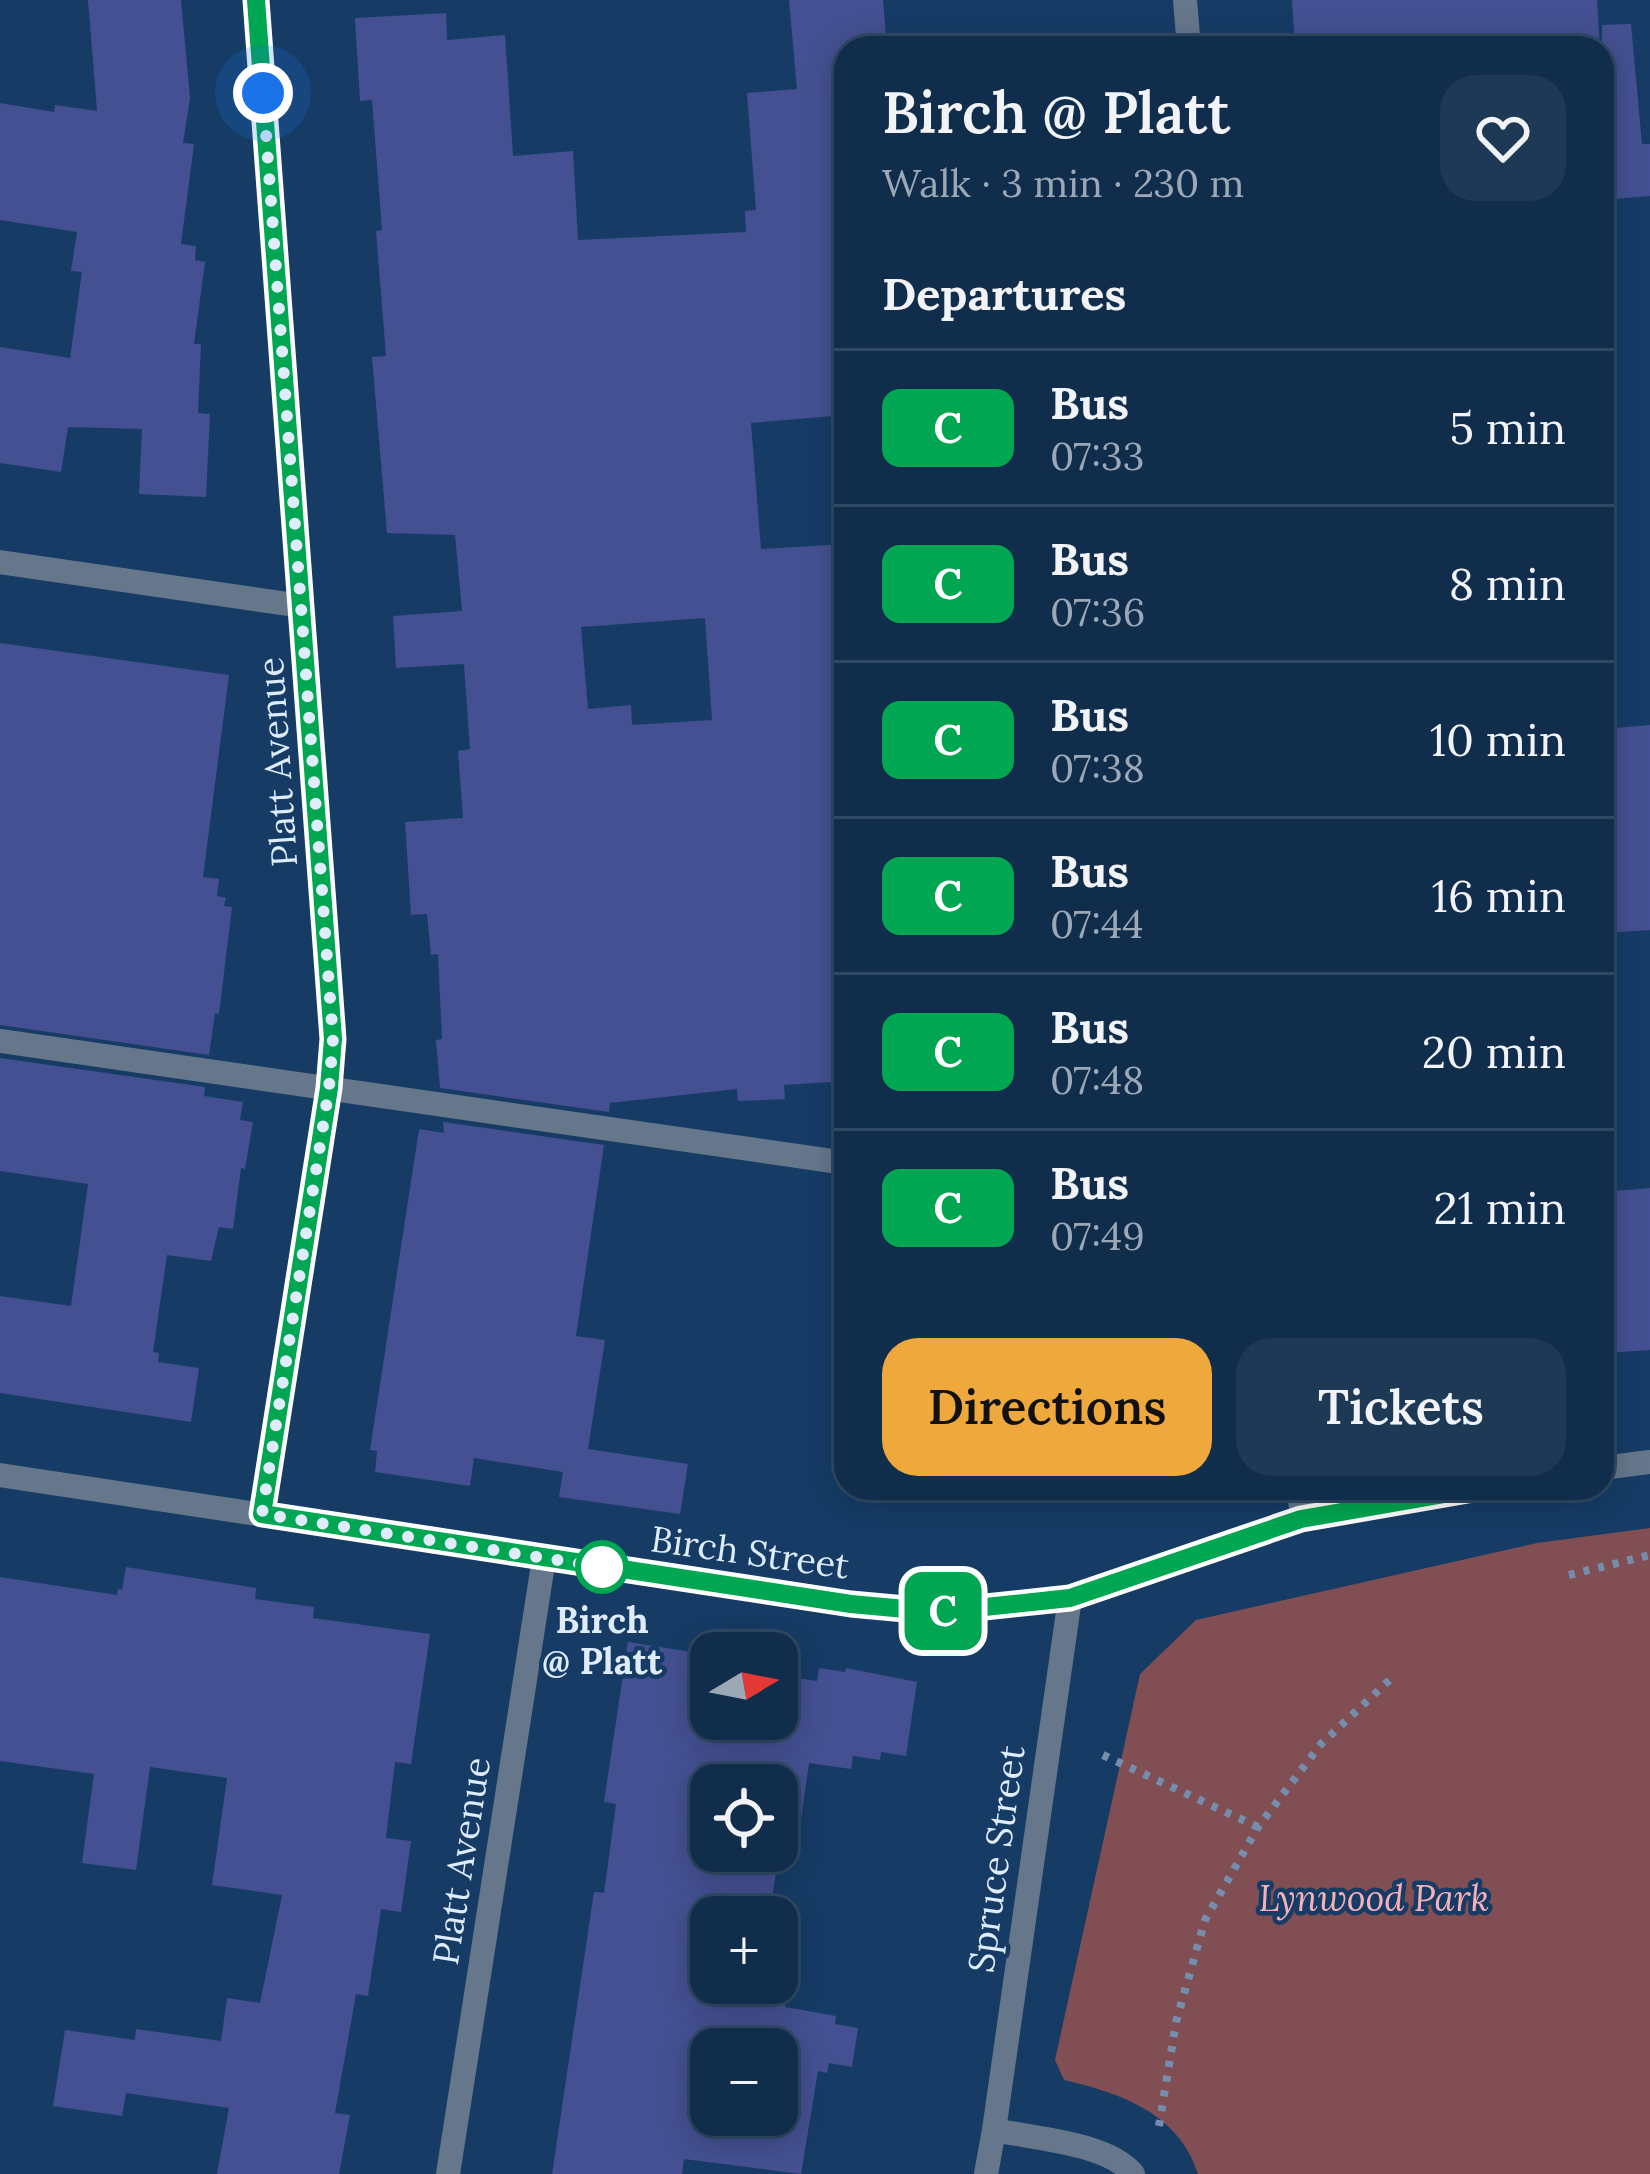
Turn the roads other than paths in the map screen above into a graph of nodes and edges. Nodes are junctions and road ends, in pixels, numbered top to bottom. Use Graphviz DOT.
graph roads {
  1 [pos="256,0"];
  2 [pos="1185,0"];
  3 [pos="1188,36"];
  4 [pos="0,562"];
  5 [pos="302,606"];
  6 [pos="0,1041"];
  7 [pos="329,1088"];
  8 [pos="834,1160"];
  9 [pos="1650,1462"];
  10 [pos="1614,1466"];
  11 [pos="0,1475"];
  12 [pos="1300,1500"];
  13 [pos="1410,1500"];
  14 [pos="262,1514"];
  15 [pos="1301,1519"];
  16 [pos="544,1558"];
  17 [pos="1070,1598"];
  18 [pos="994,2130"];
  19 [pos="448,2174"];
  20 [pos="986,2174"];
  21 [pos="1133,2174"];
  1 -- 5 [label="street, Platt Avenue"];
  2 -- 3 [label="street"];
  4 -- 5 [label="street"];
  5 -- 7 [label="street, Platt Avenue"];
  6 -- 7 [label="street"];
  7 -- 8 [label="street"];
  7 -- 14 [label="street, Platt Avenue"];
  9 -- 10 [label="street"];
  11 -- 14 [label="street, Birch Street"];
  12 -- 15 [label="street"];
  13 -- 15 [label="street, Birch Street"];
  14 -- 16 [label="street, Birch Street"];
  15 -- 17 [label="street, Birch Street"];
  16 -- 17 [label="street, Birch Street"];
  16 -- 19 [label="street, Platt Avenue"];
  17 -- 18 [label="street, Spruce Street"];
  18 -- 20 [label="street, Spruce Street"];
  18 -- 21 [label="street"];
}
